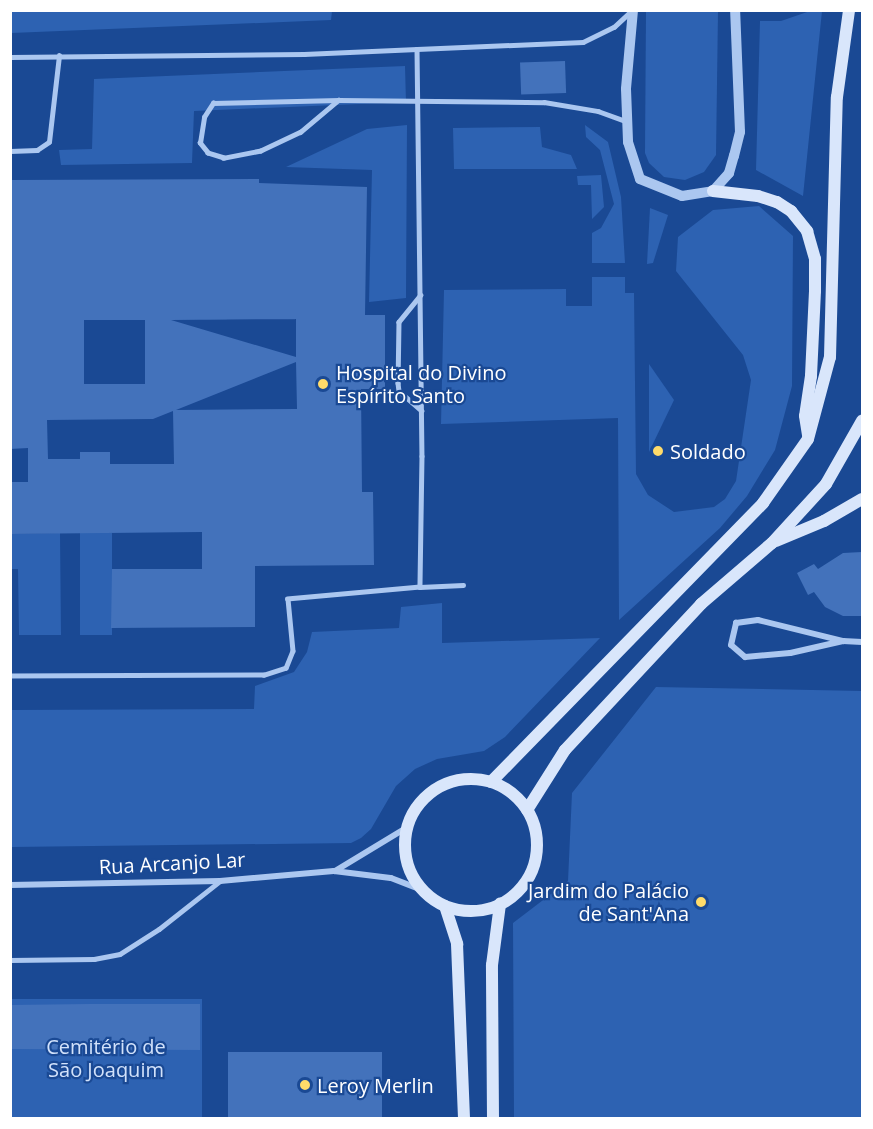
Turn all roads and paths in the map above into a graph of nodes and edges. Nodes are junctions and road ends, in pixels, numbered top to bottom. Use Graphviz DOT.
graph roads {
  1 [pos="633,10"];
  2 [pos="735,10"];
  3 [pos="849,10"];
  4 [pos="417,49"];
  5 [pos="58,56"];
  6 [pos="10,57"];
  7 [pos="418,99"];
  8 [pos="339,100"];
  9 [pos="626,121"];
  10 [pos="10,151"];
  11 [pos="713,191"];
  12 [pos="421,295"];
  13 [pos="422,411"];
  14 [pos="862,421"];
  15 [pos="808,439"];
  16 [pos="862,499"];
  17 [pos="772,543"];
  18 [pos="462,585"];
  19 [pos="420,587"];
  20 [pos="843,641"];
  21 [pos="862,642"];
  22 [pos="10,676"];
  23 [pos="490,782"];
  24 [pos="527,810"];
  25 [pos="406,828"];
  26 [pos="334,871"];
  27 [pos="220,881"];
  28 [pos="10,885"];
  29 [pos="422,890"];
  30 [pos="500,904"];
  31 [pos="445,906"];
  32 [pos="10,960"];
  33 [pos="464,1119"];
  34 [pos="493,1119"];
  1 -- 4 [label="lane"];
  1 -- 9 [label="street"];
  2 -- 11 [label="street"];
  3 -- 15 [label="main road"];
  4 -- 5 [label="lane"];
  4 -- 7 [label="lane"];
  5 -- 6 [label="lane"];
  5 -- 10 [label="lane"];
  7 -- 8 [label="lane"];
  7 -- 9 [label="lane"];
  7 -- 12 [label="lane"];
  8 -- 8 [label="lane"];
  9 -- 11 [label="street"];
  11 -- 15 [label="main road"];
  12 -- 13 [label="lane"];
  12 -- 13 [label="lane"];
  13 -- 19 [label="lane"];
  14 -- 17 [label="main road"];
  15 -- 23 [label="main road"];
  16 -- 17 [label="main road"];
  17 -- 24 [label="main road"];
  18 -- 19 [label="lane"];
  19 -- 22 [label="lane"];
  20 -- 20 [label="street"];
  20 -- 21 [label="street"];
  23 -- 24 [label="main road"];
  23 -- 25 [label="main road"];
  24 -- 30 [label="main road"];
  25 -- 26 [label="street"];
  25 -- 29 [label="main road"];
  26 -- 27 [label="street, Rua Arcanjo Lar"];
  26 -- 29 [label="street"];
  27 -- 28 [label="street, Rua Arcanjo Lar"];
  27 -- 32 [label="lane"];
  29 -- 31 [label="main road"];
  30 -- 31 [label="main road"];
  30 -- 34 [label="main road"];
  31 -- 33 [label="main road"];
}
